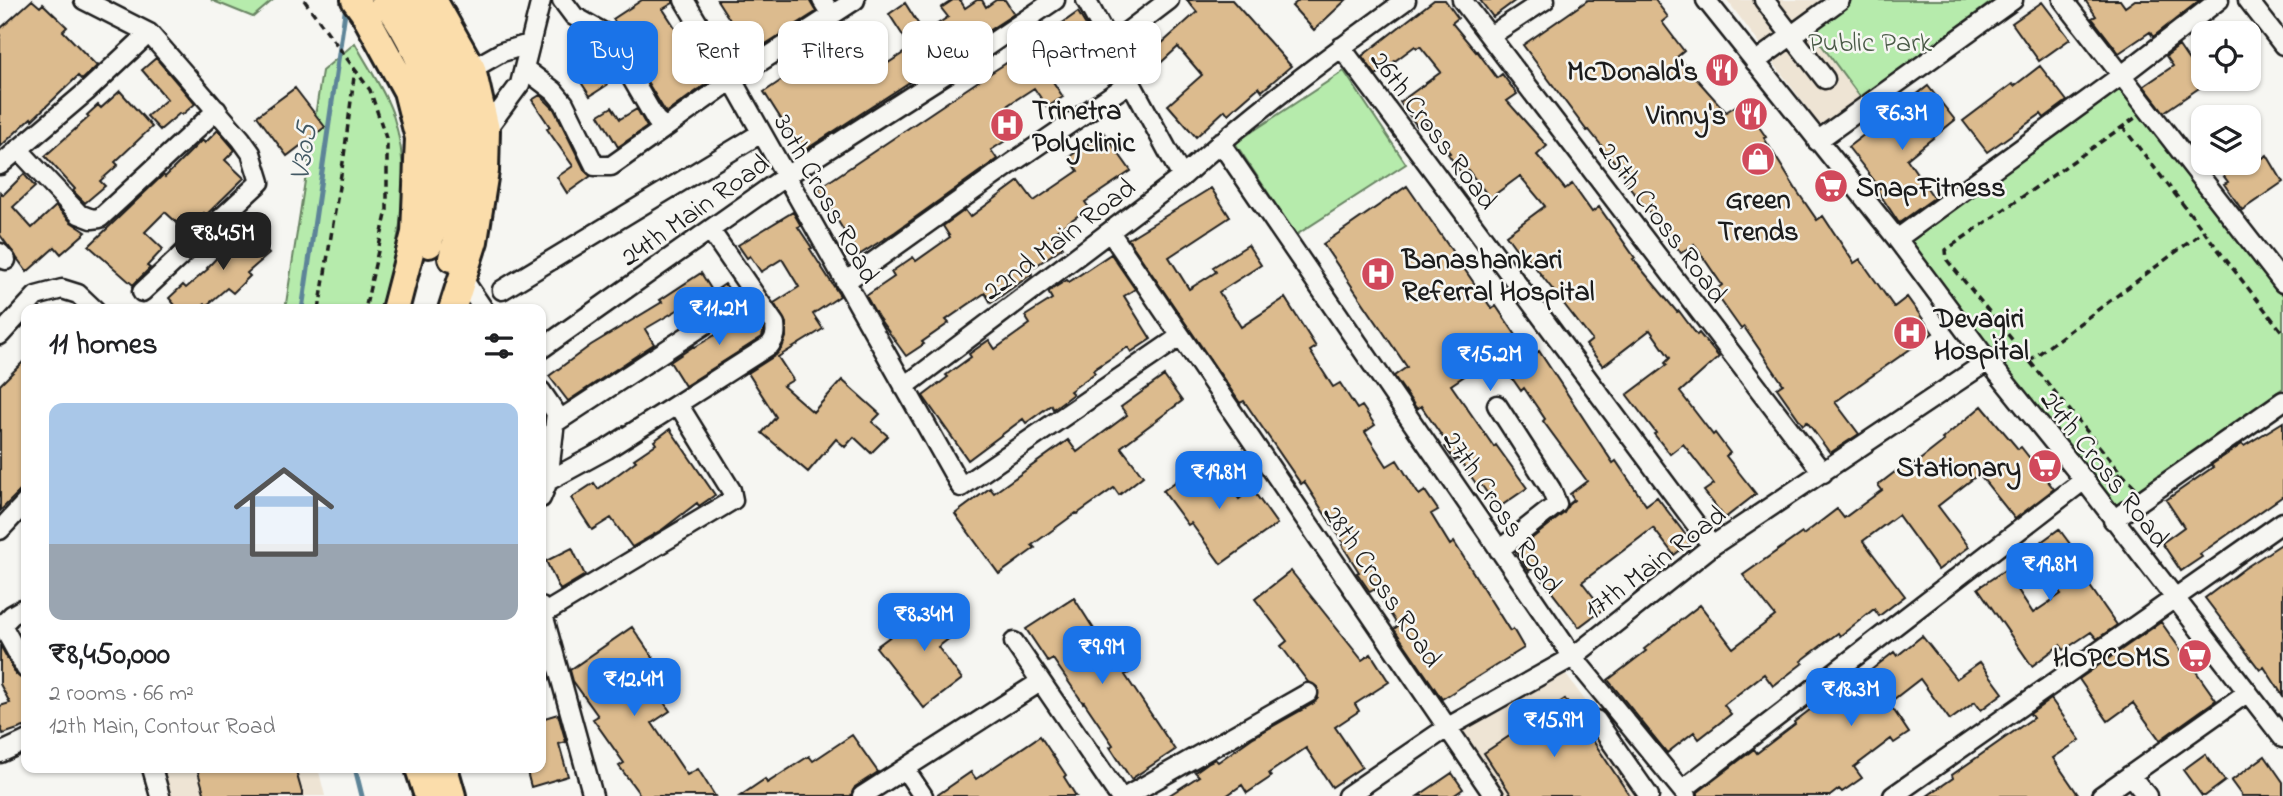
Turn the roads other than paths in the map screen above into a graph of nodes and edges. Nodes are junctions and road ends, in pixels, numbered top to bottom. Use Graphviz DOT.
graph roads {
  1 [pos="84,0"];
  2 [pos="355,0"];
  3 [pos="541,0"];
  4 [pos="562,0"];
  5 [pos="684,0"];
  6 [pos="822,0"];
  7 [pos="855,0"];
  8 [pos="1055,0"];
  9 [pos="1087,0"];
  10 [pos="1169,0"];
  11 [pos="1406,0"];
  12 [pos="1462,0"];
  13 [pos="1545,0"];
  14 [pos="1706,0"];
  15 [pos="1764,0"];
  16 [pos="1839,0"];
  17 [pos="2013,0"];
  18 [pos="2063,0"];
  19 [pos="2219,0"];
  20 [pos="2248,0"];
  21 [pos="408,4"];
  22 [pos="832,16"];
  23 [pos="697,21"];
  24 [pos="1098,21"];
  25 [pos="1141,21"];
  26 [pos="149,33"];
  27 [pos="1490,36"];
  28 [pos="1791,36"];
  29 [pos="529,44"];
  30 [pos="2283,45"];
  31 [pos="1342,47"];
  32 [pos="764,60"];
  33 [pos="1755,62"];
  34 [pos="472,69"];
  35 [pos="525,69"];
  36 [pos="2122,75"];
  37 [pos="1825,79"];
  38 [pos="726,84"];
  39 [pos="734,84"];
  40 [pos="1128,84"];
  41 [pos="1132,84"];
  42 [pos="217,110"];
  43 [pos="669,125"];
  44 [pos="486,130"];
  45 [pos="761,133"];
  46 [pos="1817,141"];
  47 [pos="1220,142"];
  48 [pos="18,149"];
  49 [pos="0,165"];
  50 [pos="786,176"];
  51 [pos="1182,177"];
  52 [pos="710,230"];
  53 [pos="1110,232"];
  54 [pos="1897,239"];
  55 [pos="463,279"];
  56 [pos="845,282"];
  57 [pos="2283,283"];
  58 [pos="502,290"];
  59 [pos="142,292"];
  60 [pos="753,293"];
  61 [pos="29,304"];
  62 [pos="89,304"];
  63 [pos="397,304"];
  64 [pos="414,304"];
  65 [pos="439,304"];
  66 [pos="454,304"];
  67 [pos="480,304"];
  68 [pos="21,312"];
  69 [pos="0,335"];
  70 [pos="1181,336"];
  71 [pos="546,345"];
  72 [pos="1988,361"];
  73 [pos="904,387"];
  74 [pos="546,398"];
  75 [pos="2283,401"];
  76 [pos="678,404"];
  77 [pos="1497,405"];
  78 [pos="555,423"];
  79 [pos="1823,473"];
  80 [pos="548,481"];
  81 [pos="2084,481"];
  82 [pos="546,486"];
  83 [pos="21,507"];
  84 [pos="2113,520"];
  85 [pos="2283,522"];
  86 [pos="0,530"];
  87 [pos="1712,546"];
  88 [pos="1499,550"];
  89 [pos="2174,597"];
  90 [pos="546,608"];
  91 [pos="21,610"];
  92 [pos="546,625"];
  93 [pos="1,626"];
  94 [pos="1014,642"];
  95 [pos="1573,657"];
  96 [pos="21,661"];
  97 [pos="1040,682"];
  98 [pos="2248,692"];
  99 [pos="1308,693"];
  100 [pos="1596,720"];
  101 [pos="1448,727"];
  102 [pos="2283,738"];
  103 [pos="21,743"];
  104 [pos="0,753"];
  105 [pos="905,769"];
  106 [pos="153,773"];
  107 [pos="445,773"];
  108 [pos="2130,775"];
  109 [pos="1682,790"];
  110 [pos="160,796"];
  111 [pos="452,796"];
  112 [pos="593,796"];
  113 [pos="862,796"];
  114 [pos="923,796"];
  115 [pos="1119,796"];
  116 [pos="1127,796"];
  117 [pos="1349,796"];
  118 [pos="1494,796"];
  119 [pos="1649,796"];
  120 [pos="1659,796"];
  121 [pos="1893,796"];
  122 [pos="2101,796"];
  123 [pos="2147,796"];
  1 -- 26 [label="street"];
  2 -- 63 [label="highway"];
  3 -- 29 [label="street"];
  4 -- 43 [label="street"];
  5 -- 23 [label="street, 30th Cross Road"];
  6 -- 22 [label="street"];
  7 -- 22 [label="street"];
  8 -- 50 [label="street, 24th Main Road"];
  9 -- 24 [label="street"];
  10 -- 25 [label="street"];
  11 -- 31 [label="street, 22nd Main Road"];
  12 -- 27 [label="street, 25th Cross Road"];
  13 -- 27 [label="street"];
  14 -- 33 [label="street, 24th Cross Road"];
  15 -- 28 [label="street"];
  16 -- 28 [label="street"];
  17 -- 46 [label="street"];
  18 -- 36 [label="street"];
  19 -- 36 [label="street"];
  20 -- 30 [label="street"];
  21 -- 34 [label="highway"];
  21 -- 64 [label="highway"];
  21 -- 65 [label="highway"];
  22 -- 32 [label="street"];
  26 -- 42 [label="street"];
  26 -- 48 [label="street"];
  27 -- 79 [label="street, 25th Cross Road"];
  28 -- 33 [label="street"];
  28 -- 37 [label="street"];
  29 -- 34 [label="street"];
  29 -- 35 [label="street"];
  31 -- 47 [label="street, 22nd Main Road"];
  31 -- 87 [label="street, 26th Cross Road"];
  33 -- 46 [label="street, 24th Cross Road"];
  34 -- 44 [label="highway"];
  35 -- 43 [label="street"];
  35 -- 44 [label="street"];
  36 -- 54 [label="street"];
  36 -- 57 [label="street"];
  38 -- 43 [label="street"];
  39 -- 45 [label="street, 30th Cross Road"];
  40 -- 56 [label="street"];
  41 -- 51 [label="street"];
  42 -- 48 [label="street"];
  42 -- 59 [label="street"];
  44 -- 55 [label="highway"];
  45 -- 50 [label="street, 30th Cross Road"];
  45 -- 58 [label="street"];
  46 -- 54 [label="street, 24th Cross Road"];
  47 -- 51 [label="street, 22nd Main Road"];
  47 -- 88 [label="street, 27th Cross Road"];
  48 -- 49 [label="street"];
  50 -- 52 [label="street, 24th Main Road"];
  50 -- 56 [label="street, 30th Cross Road"];
  51 -- 53 [label="street, 22nd Main Road"];
  52 -- 60 [label="street"];
  52 -- 71 [label="street, 24th Main Road"];
  53 -- 70 [label="street, 28th Cross Road"];
  53 -- 73 [label="street, 22nd Main Road"];
  54 -- 72 [label="street, 24th Cross Road"];
  55 -- 66 [label="highway"];
  55 -- 67 [label="street"];
  56 -- 73 [label="street, 30th Cross Road"];
  60 -- 76 [label="street"];
  60 -- 78 [label="street"];
  61 -- 62 [label="street"];
  68 -- 69 [label="street"];
  70 -- 73 [label="street, 30th Cross Road"];
  70 -- 101 [label="street, 28th Cross Road"];
  72 -- 79 [label="street, 17th Main Road"];
  72 -- 81 [label="street, 24th Cross Road"];
  74 -- 78 [label="street"];
  75 -- 84 [label="street"];
  76 -- 80 [label="street"];
  76 -- 90 [label="street"];
  77 -- 88 [label="street"];
  78 -- 80 [label="street"];
  79 -- 87 [label="street, 17th Main Road"];
  80 -- 82 [label="street"];
  81 -- 84 [label="street, 24th Cross Road"];
  81 -- 109 [label="street"];
  83 -- 86 [label="street"];
  84 -- 89 [label="street, 24th Cross Road"];
  85 -- 89 [label="street"];
  87 -- 95 [label="street, 17th Main Road"];
  88 -- 95 [label="street, 27th Cross Road"];
  89 -- 98 [label="street, 24th Cross Road"];
  89 -- 121 [label="street"];
  91 -- 93 [label="street"];
  92 -- 112 [label="street"];
  93 -- 96 [label="street"];
  94 -- 97 [label="street"];
  95 -- 101 [label="street, 17th Main Road"];
  95 -- 109 [label="street, 27th Cross Road"];
  97 -- 105 [label="street"];
  97 -- 115 [label="street"];
  98 -- 102 [label="street, 24th Cross Road"];
  98 -- 108 [label="street"];
  99 -- 116 [label="street"];
  100 -- 119 [label="street"];
  101 -- 117 [label="street, 17th Main Road"];
  101 -- 118 [label="street, 28th Cross Road"];
  103 -- 104 [label="street"];
  105 -- 113 [label="street"];
  105 -- 114 [label="street"];
  106 -- 110 [label="street"];
  107 -- 111 [label="highway"];
  108 -- 122 [label="street"];
  108 -- 123 [label="street"];
  109 -- 120 [label="street"];
}
